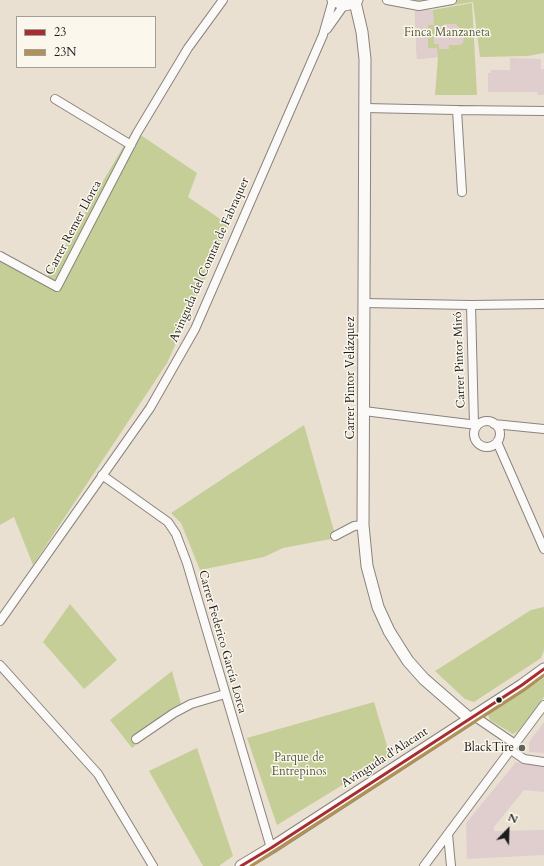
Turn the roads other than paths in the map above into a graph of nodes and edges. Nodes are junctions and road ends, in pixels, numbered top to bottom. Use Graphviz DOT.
graph roads {
  1 [pos="223,0"];
  2 [pos="333,0"];
  3 [pos="387,0"];
  4 [pos="452,0"];
  5 [pos="400,1"];
  6 [pos="352,2"];
  7 [pos="323,35"];
  8 [pos="55,99"];
  9 [pos="365,108"];
  10 [pos="457,110"];
  11 [pos="544,111"];
  12 [pos="131,145"];
  13 [pos="462,192"];
  14 [pos="0,256"];
  15 [pos="364,303"];
  16 [pos="544,304"];
  17 [pos="471,305"];
  18 [pos="364,411"];
  19 [pos="494,424"];
  20 [pos="476,425"];
  21 [pos="544,429"];
  22 [pos="497,442"];
  23 [pos="102,475"];
  24 [pos="363,525"];
  25 [pos="335,536"];
  26 [pos="544,549"];
  27 [pos="0,621"];
  28 [pos="0,665"];
  29 [pos="544,670"];
  30 [pos="225,694"];
  31 [pos="544,705"];
  32 [pos="472,717"];
  33 [pos="136,739"];
  34 [pos="513,747"];
  35 [pos="544,762"];
  36 [pos="448,834"];
  37 [pos="271,848"];
  38 [pos="153,866"];
  39 [pos="240,866"];
  40 [pos="424,866"];
  41 [pos="451,866"];
  1 -- 12 [label="street, Carrer Remer Llorca"];
  2 -- 6 [label="street"];
  2 -- 7 [label="street, Avinguda del Comtat de Fabraquer"];
  3 -- 5 [label="street"];
  4 -- 5 [label="street"];
  6 -- 7 [label="street, Avinguda del Comtat de Fabraquer"];
  6 -- 9 [label="street, Carrer Pintor Velázquez"];
  7 -- 23 [label="street, Avinguda del Comtat de Fabraquer"];
  8 -- 12 [label="street"];
  9 -- 10 [label="street"];
  9 -- 15 [label="street, Carrer Pintor Velázquez"];
  10 -- 11 [label="street"];
  10 -- 13 [label="street"];
  12 -- 14 [label="street, Carrer Remer Llorca"];
  15 -- 17 [label="street, Carrer Pintor Miró"];
  15 -- 18 [label="street, Carrer Pintor Velázquez"];
  16 -- 17 [label="street"];
  17 -- 20 [label="street, Carrer Pintor Miró"];
  18 -- 20 [label="street"];
  18 -- 24 [label="street, Carrer Pintor Velázquez"];
  19 -- 20 [label="street"];
  19 -- 21 [label="street"];
  19 -- 22 [label="street"];
  20 -- 22 [label="street"];
  22 -- 26 [label="street"];
  23 -- 27 [label="street, Avinguda del Comtat de Fabraquer"];
  23 -- 30 [label="street, Carrer Federico García Lorca"];
  24 -- 25 [label="street"];
  24 -- 32 [label="street, Carrer Pintor Velázquez"];
  28 -- 38 [label="street"];
  29 -- 32 [label="street, Avinguda d'Alacant"];
  30 -- 33 [label="street"];
  30 -- 37 [label="street, Carrer Federico García Lorca"];
  31 -- 34 [label="street"];
  32 -- 34 [label="street"];
  32 -- 37 [label="street, Avinguda d'Alacant"];
  34 -- 35 [label="street"];
  34 -- 36 [label="street"];
  36 -- 40 [label="street"];
  36 -- 41 [label="street"];
  37 -- 39 [label="street, Avinguda d'Alacant"];
}
